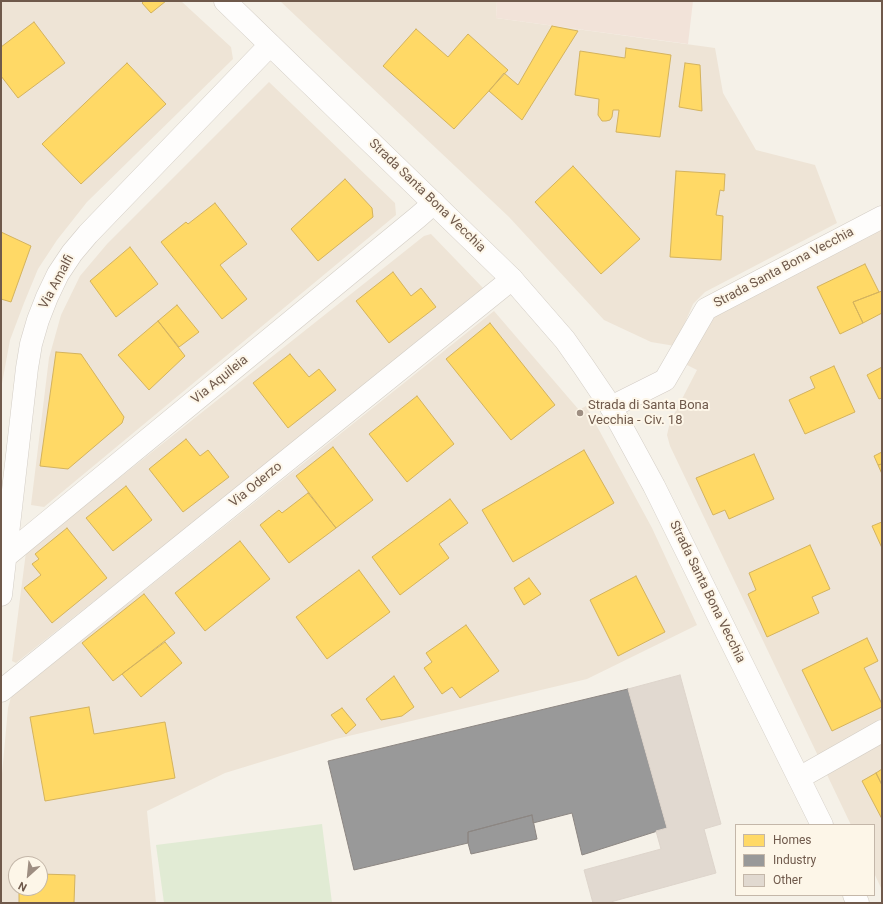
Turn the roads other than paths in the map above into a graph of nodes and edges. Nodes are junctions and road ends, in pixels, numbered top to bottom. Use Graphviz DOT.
graph roads {
  1 [pos="224,1"];
  2 [pos="270,45"];
  3 [pos="434,203"];
  4 [pos="882,218"];
  5 [pos="512,279"];
  6 [pos="611,407"];
  7 [pos="5,557"];
  8 [pos="1,594"];
  9 [pos="1,691"];
  10 [pos="882,731"];
  11 [pos="799,778"];
  12 [pos="822,824"];
  1 -- 2 [label="street, Strada Santa Bona Vecchia"];
  2 -- 3 [label="street, Strada Santa Bona Vecchia"];
  2 -- 7 [label="street, Via Amalfi"];
  3 -- 5 [label="street, Strada Santa Bona Vecchia"];
  3 -- 7 [label="street, Via Aquileia"];
  4 -- 6 [label="street, Strada Santa Bona Vecchia"];
  5 -- 6 [label="street, Strada Santa Bona Vecchia"];
  5 -- 9 [label="street, Via Oderzo"];
  6 -- 11 [label="street, Strada Santa Bona Vecchia"];
  7 -- 8 [label="street, Via Amalfi"];
  10 -- 11 [label="street"];
  11 -- 12 [label="street, Strada Santa Bona Vecchia"];
}
